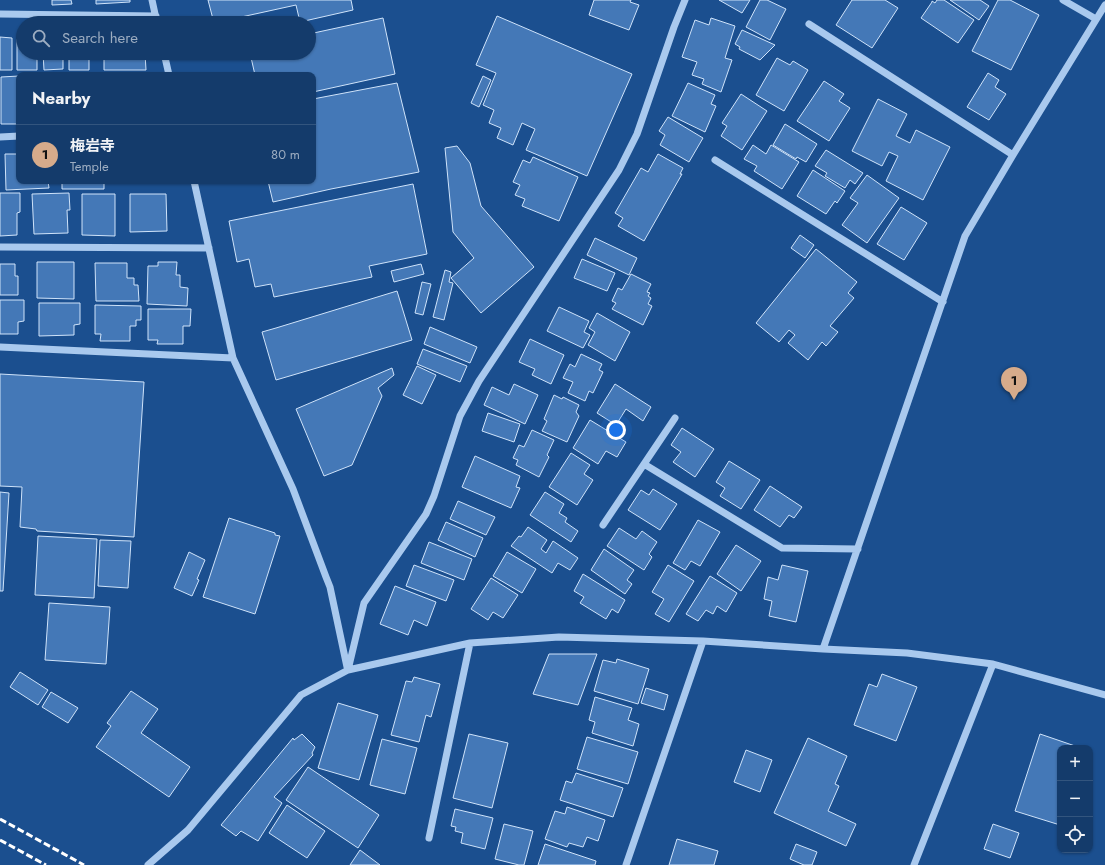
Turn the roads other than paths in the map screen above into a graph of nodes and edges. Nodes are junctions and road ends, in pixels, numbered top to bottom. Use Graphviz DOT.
graph roads {
  1 [pos="152,0"];
  2 [pos="685,0"];
  3 [pos="1063,0"];
  4 [pos="1105,4"];
  5 [pos="0,14"];
  6 [pos="52,16"];
  7 [pos="155,16"];
  8 [pos="1096,19"];
  9 [pos="809,24"];
  10 [pos="166,60"];
  11 [pos="168,72"];
  12 [pos="0,136"];
  13 [pos="16,136"];
  14 [pos="1013,155"];
  15 [pos="715,160"];
  16 [pos="195,184"];
  17 [pos="0,247"];
  18 [pos="209,248"];
  19 [pos="942,302"];
  20 [pos="0,347"];
  21 [pos="233,358"];
  22 [pos="675,418"];
  23 [pos="644,464"];
  24 [pos="603,524"];
  25 [pos="858,550"];
  26 [pos="702,641"];
  27 [pos="470,643"];
  28 [pos="823,649"];
  29 [pos="994,664"];
  30 [pos="348,670"];
  31 [pos="1105,695"];
  32 [pos="429,838"];
  33 [pos="148,865"];
  34 [pos="626,865"];
  35 [pos="914,865"];
  1 -- 7 [label="street"];
  2 -- 30 [label="street"];
  3 -- 8 [label="street"];
  4 -- 8 [label="street"];
  5 -- 6 [label="street"];
  8 -- 14 [label="street"];
  9 -- 14 [label="street"];
  10 -- 11 [label="street"];
  12 -- 13 [label="street"];
  14 -- 19 [label="street"];
  15 -- 19 [label="street"];
  16 -- 18 [label="street"];
  17 -- 18 [label="street"];
  18 -- 21 [label="street"];
  19 -- 25 [label="street"];
  20 -- 21 [label="street"];
  21 -- 30 [label="street"];
  22 -- 23 [label="street"];
  23 -- 24 [label="street"];
  23 -- 25 [label="street"];
  25 -- 28 [label="street"];
  26 -- 27 [label="street"];
  26 -- 28 [label="street"];
  26 -- 34 [label="street"];
  27 -- 30 [label="street"];
  27 -- 32 [label="street"];
  28 -- 29 [label="street"];
  29 -- 31 [label="street"];
  29 -- 35 [label="street"];
  30 -- 33 [label="street"];
}
